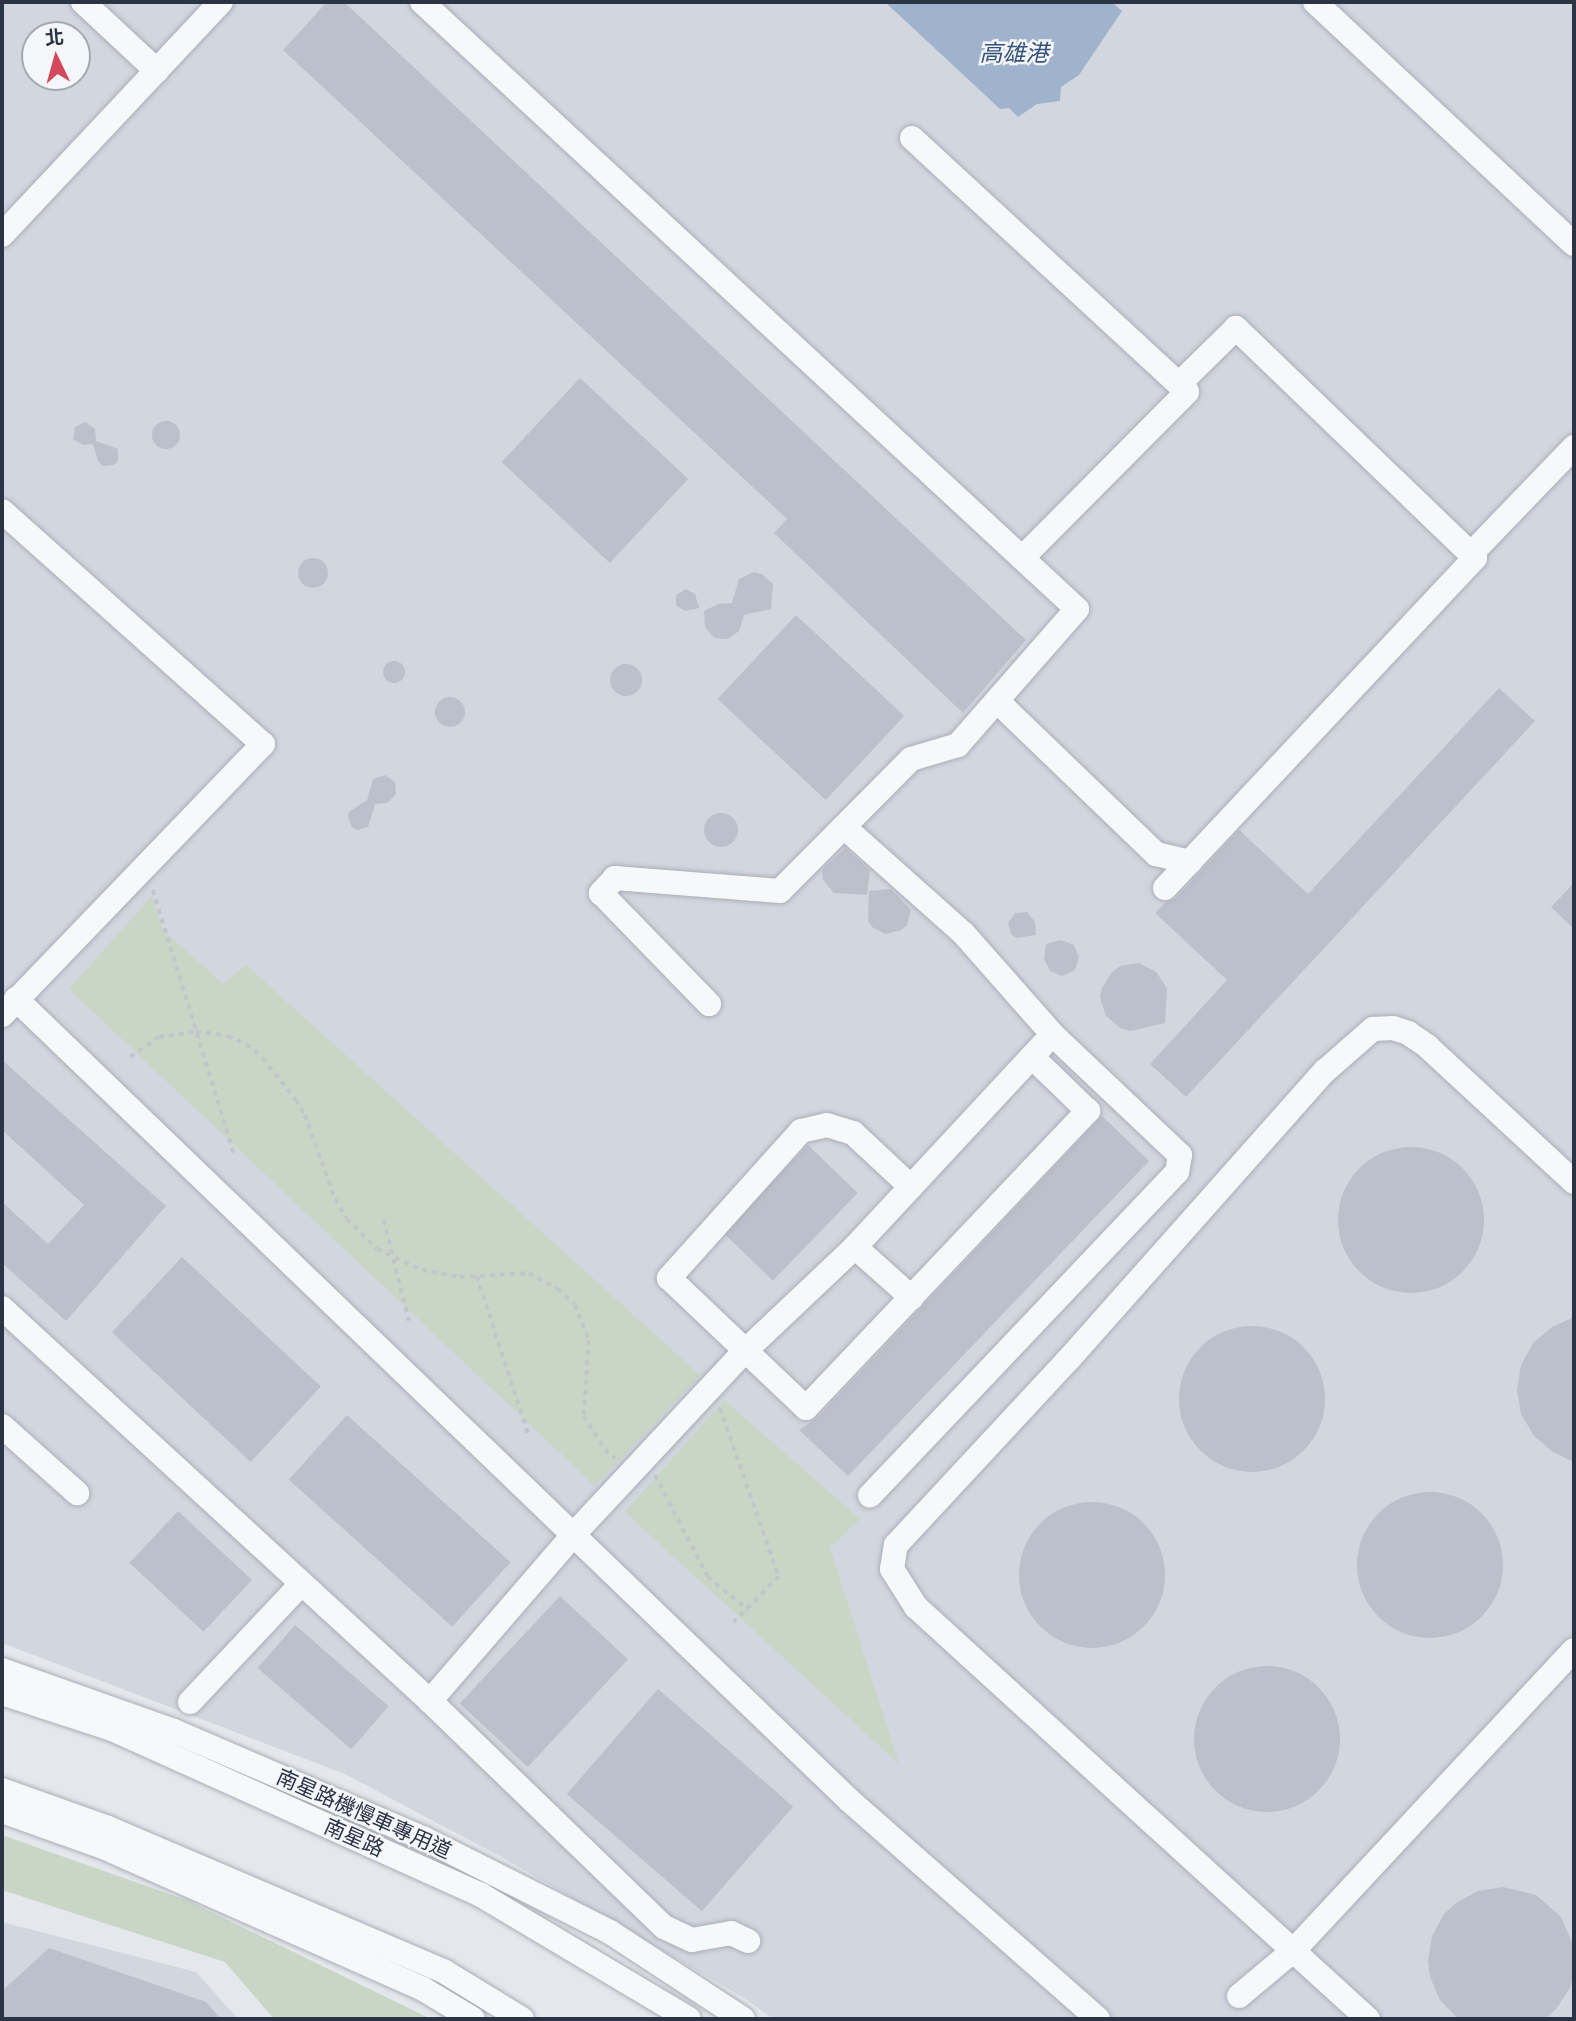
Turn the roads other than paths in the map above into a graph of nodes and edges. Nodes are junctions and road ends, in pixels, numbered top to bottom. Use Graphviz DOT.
graph roads {
  1 [pos="83,2"];
  2 [pos="221,2"];
  3 [pos="422,2"];
  4 [pos="1315,2"];
  5 [pos="157,71"];
  6 [pos="912,138"];
  7 [pos="2,235"];
  8 [pos="1574,244"];
  9 [pos="1179,384"];
  10 [pos="1574,447"];
  11 [pos="2,511"];
  12 [pos="1471,554"];
  13 [pos="1022,558"];
  14 [pos="997,701"];
  15 [pos="844,827"];
  16 [pos="1190,862"];
  17 [pos="1165,888"];
  18 [pos="709,1004"];
  19 [pos="9,1007"];
  20 [pos="1053,1035"];
  21 [pos="1032,1057"];
  22 [pos="1574,1182"];
  23 [pos="911,1186"];
  24 [pos="855,1247"];
  25 [pos="912,1298"];
  26 [pos="2,1308"];
  27 [pos="744,1352"];
  28 [pos="2,1426"];
  29 [pos="77,1493"];
  30 [pos="870,1496"];
  31 [pos="574,1534"];
  32 [pos="302,1583"];
  33 [pos="1574,1650"];
  34 [pos="2,1670"];
  35 [pos="2,1693"];
  36 [pos="430,1701"];
  37 [pos="190,1702"];
  38 [pos="2,1790"];
  39 [pos="2,1811"];
  40 [pos="748,1941"];
  41 [pos="1294,1950"];
  42 [pos="1239,1996"];
  43 [pos="473,2019"];
  44 [pos="522,2019"];
  45 [pos="689,2019"];
  46 [pos="743,2019"];
  47 [pos="1098,2019"];
  48 [pos="1368,2019"];
  1 -- 5 [label="street"];
  2 -- 5 [label="street"];
  3 -- 13 [label="street"];
  4 -- 8 [label="street"];
  5 -- 7 [label="street"];
  6 -- 9 [label="street"];
  9 -- 12 [label="street"];
  9 -- 13 [label="street"];
  10 -- 12 [label="street"];
  11 -- 19 [label="street"];
  12 -- 16 [label="street"];
  13 -- 14 [label="street"];
  14 -- 15 [label="street"];
  14 -- 16 [label="street"];
  15 -- 18 [label="street"];
  15 -- 20 [label="street"];
  16 -- 17 [label="street"];
  19 -- 31 [label="street"];
  20 -- 21 [label="street"];
  20 -- 30 [label="street"];
  21 -- 23 [label="street"];
  21 -- 25 [label="street"];
  22 -- 41 [label="street"];
  23 -- 24 [label="street"];
  23 -- 27 [label="street"];
  24 -- 25 [label="street"];
  24 -- 27 [label="street"];
  25 -- 27 [label="street"];
  26 -- 32 [label="street"];
  27 -- 31 [label="street"];
  28 -- 29 [label="street"];
  31 -- 36 [label="street"];
  31 -- 47 [label="street"];
  32 -- 36 [label="street"];
  32 -- 37 [label="street"];
  33 -- 41 [label="street"];
  34 -- 46 [label="street, 南星路機慢車專用道"];
  35 -- 45 [label="street, 南星路"];
  36 -- 40 [label="street"];
  38 -- 44 [label="street"];
  39 -- 43 [label="street"];
  41 -- 42 [label="street"];
  41 -- 48 [label="street"];
}
